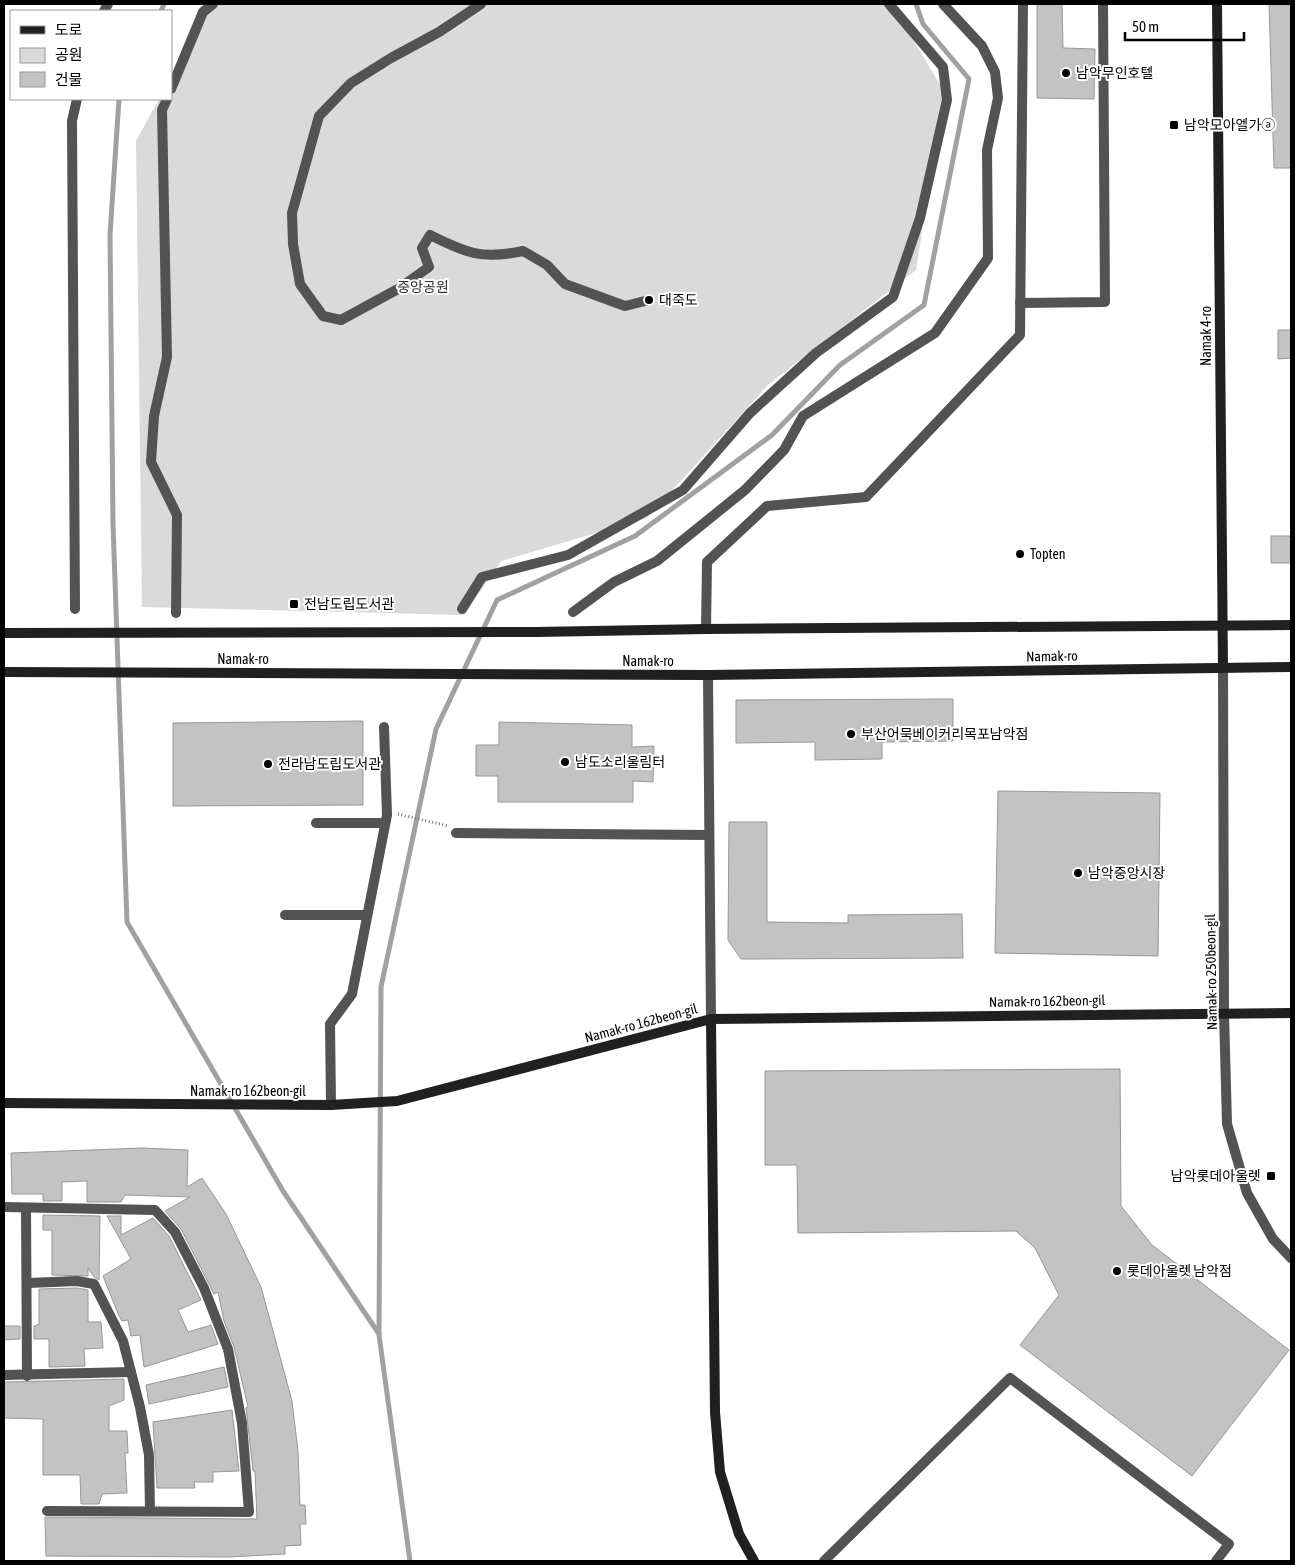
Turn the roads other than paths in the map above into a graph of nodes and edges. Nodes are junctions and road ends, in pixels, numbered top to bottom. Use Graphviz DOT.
graph roads {
  1 [pos="213,4"];
  2 [pos="481,4"];
  3 [pos="889,4"];
  4 [pos="943,4"];
  5 [pos="1023,4"];
  6 [pos="1103,4"];
  7 [pos="1217,4"];
  8 [pos="172,86"];
  9 [pos="77,100"];
  10 [pos="167,100"];
  11 [pos="649,300"];
  12 [pos="1020,303"];
  13 [pos="74,609"];
  14 [pos="462,609"];
  15 [pos="573,612"];
  16 [pos="176,613"];
  17 [pos="1291,625"];
  18 [pos="1222,626"];
  19 [pos="706,629"];
  20 [pos="4,632"];
  21 [pos="1291,667"];
  22 [pos="1223,668"];
  23 [pos="4,672"];
  24 [pos="708,675"];
  25 [pos="384,727"];
  26 [pos="385,823"];
  27 [pos="316,824"];
  28 [pos="456,833"];
  29 [pos="709,835"];
  30 [pos="285,915"];
  31 [pos="368,915"];
  32 [pos="1224,1013"];
  33 [pos="1291,1013"];
  34 [pos="711,1019"];
  35 [pos="4,1103"];
  36 [pos="331,1105"];
  37 [pos="4,1207"];
  38 [pos="26,1209"];
  39 [pos="1291,1258"];
  40 [pos="28,1282"];
  41 [pos="131,1372"];
  42 [pos="4,1374"];
  43 [pos="27,1376"];
  44 [pos="46,1511"];
  45 [pos="150,1511"];
  46 [pos="754,1561"];
  47 [pos="824,1561"];
  48 [pos="1216,1561"];
  1 -- 8 [label="street"];
  2 -- 11 [label="street"];
  3 -- 14 [label="street"];
  4 -- 15 [label="street"];
  5 -- 12 [label="street"];
  6 -- 12 [label="street"];
  7 -- 18 [label="street, Namak 4-ro"];
  9 -- 13 [label="street"];
  10 -- 16 [label="street"];
  12 -- 19 [label="street"];
  17 -- 18 [label="street, Namak-ro"];
  18 -- 19 [label="street, Namak-ro"];
  18 -- 22 [label="street, Namak 4-ro"];
  19 -- 20 [label="street, Namak-ro"];
  21 -- 22 [label="street, Namak-ro"];
  22 -- 24 [label="street, Namak-ro"];
  22 -- 32 [label="street, Namak-ro 250beon-gil"];
  23 -- 24 [label="street, Namak-ro"];
  24 -- 29 [label="street"];
  25 -- 26 [label="street"];
  26 -- 27 [label="street"];
  26 -- 31 [label="street"];
  28 -- 29 [label="street"];
  29 -- 34 [label="street"];
  30 -- 31 [label="street"];
  31 -- 36 [label="street"];
  32 -- 33 [label="street, Namak-ro 162beon-gil"];
  32 -- 34 [label="street, Namak-ro 162beon-gil"];
  32 -- 39 [label="street, Namak-ro 250beon-gil"];
  34 -- 36 [label="street, Namak-ro 162beon-gil"];
  34 -- 46 [label="street"];
  35 -- 36 [label="street, Namak-ro 162beon-gil"];
  37 -- 38 [label="street"];
  38 -- 40 [label="street"];
  38 -- 45 [label="street"];
  40 -- 41 [label="street"];
  40 -- 43 [label="street"];
  41 -- 43 [label="street"];
  41 -- 45 [label="street"];
  42 -- 43 [label="street"];
  44 -- 45 [label="street"];
  47 -- 48 [label="street"];
}
